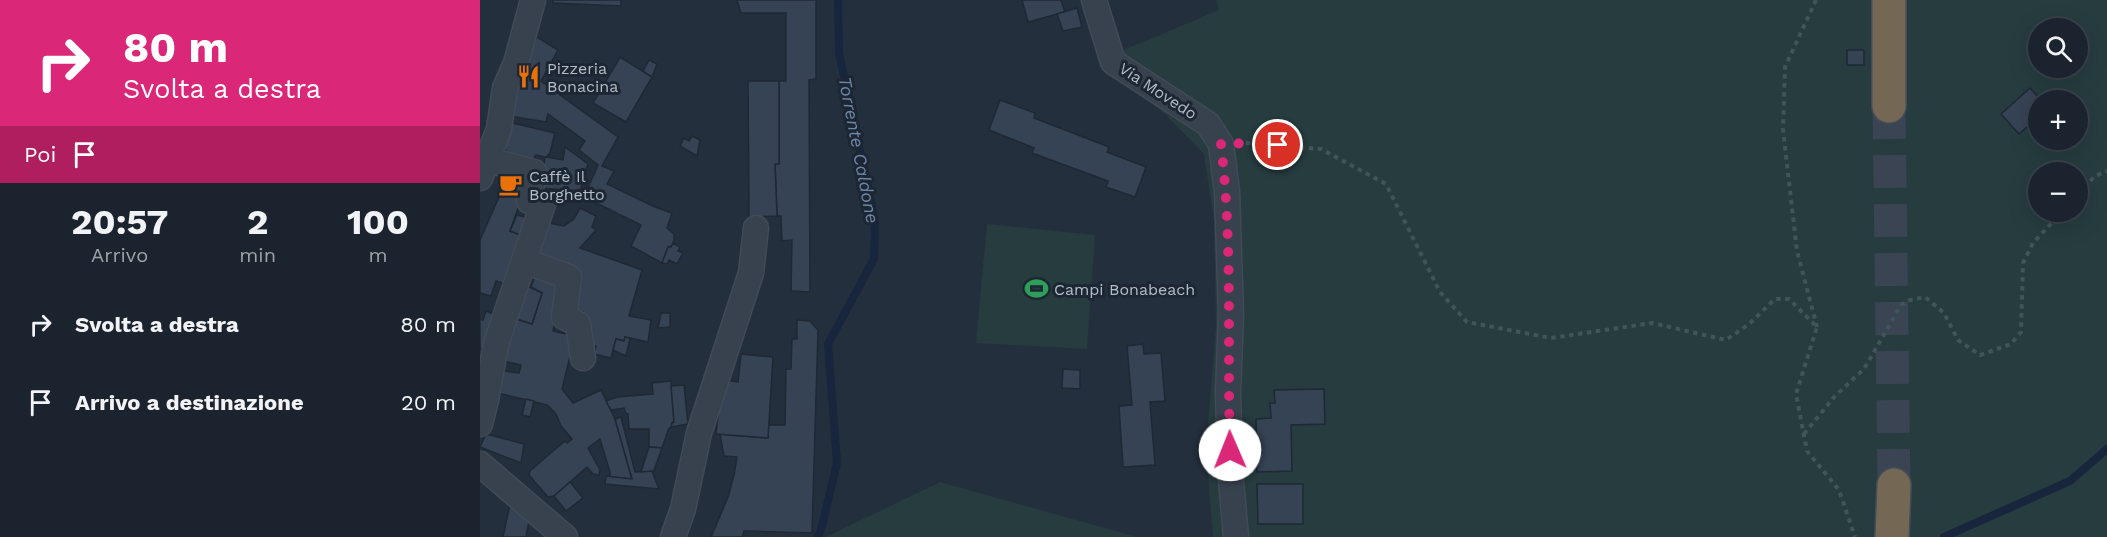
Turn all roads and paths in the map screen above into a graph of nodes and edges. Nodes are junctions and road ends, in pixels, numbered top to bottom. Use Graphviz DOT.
graph roads {
  1 [pos="533,0"];
  2 [pos="1095,0"];
  3 [pos="1816,0"];
  4 [pos="1889,0"];
  5 [pos="1889,106"];
  6 [pos="1221,144"];
  7 [pos="484,169"];
  8 [pos="2107,171"];
  9 [pos="2088,183"];
  10 [pos="2053,222"];
  11 [pos="756,228"];
  12 [pos="524,261"];
  13 [pos="1817,327"];
  14 [pos="583,358"];
  15 [pos="480,424"];
  16 [pos="1804,434"];
  17 [pos="480,464"];
  18 [pos="1894,485"];
  19 [pos="565,537"];
  20 [pos="673,537"];
  21 [pos="1236,537"];
  22 [pos="1855,537"];
  23 [pos="1892,537"];
  1 -- 7 [label="street"];
  2 -- 6 [label="street, Via Movedo"];
  3 -- 13 [label="path"];
  4 -- 5 [label="highway"];
  6 -- 13 [label="path"];
  6 -- 21 [label="street"];
  7 -- 12 [label="street"];
  8 -- 9 [label="path"];
  10 -- 16 [label="path"];
  11 -- 20 [label="street"];
  12 -- 14 [label="street"];
  12 -- 15 [label="street"];
  13 -- 16 [label="path"];
  16 -- 22 [label="path"];
  17 -- 19 [label="street"];
  18 -- 23 [label="highway"];
}
